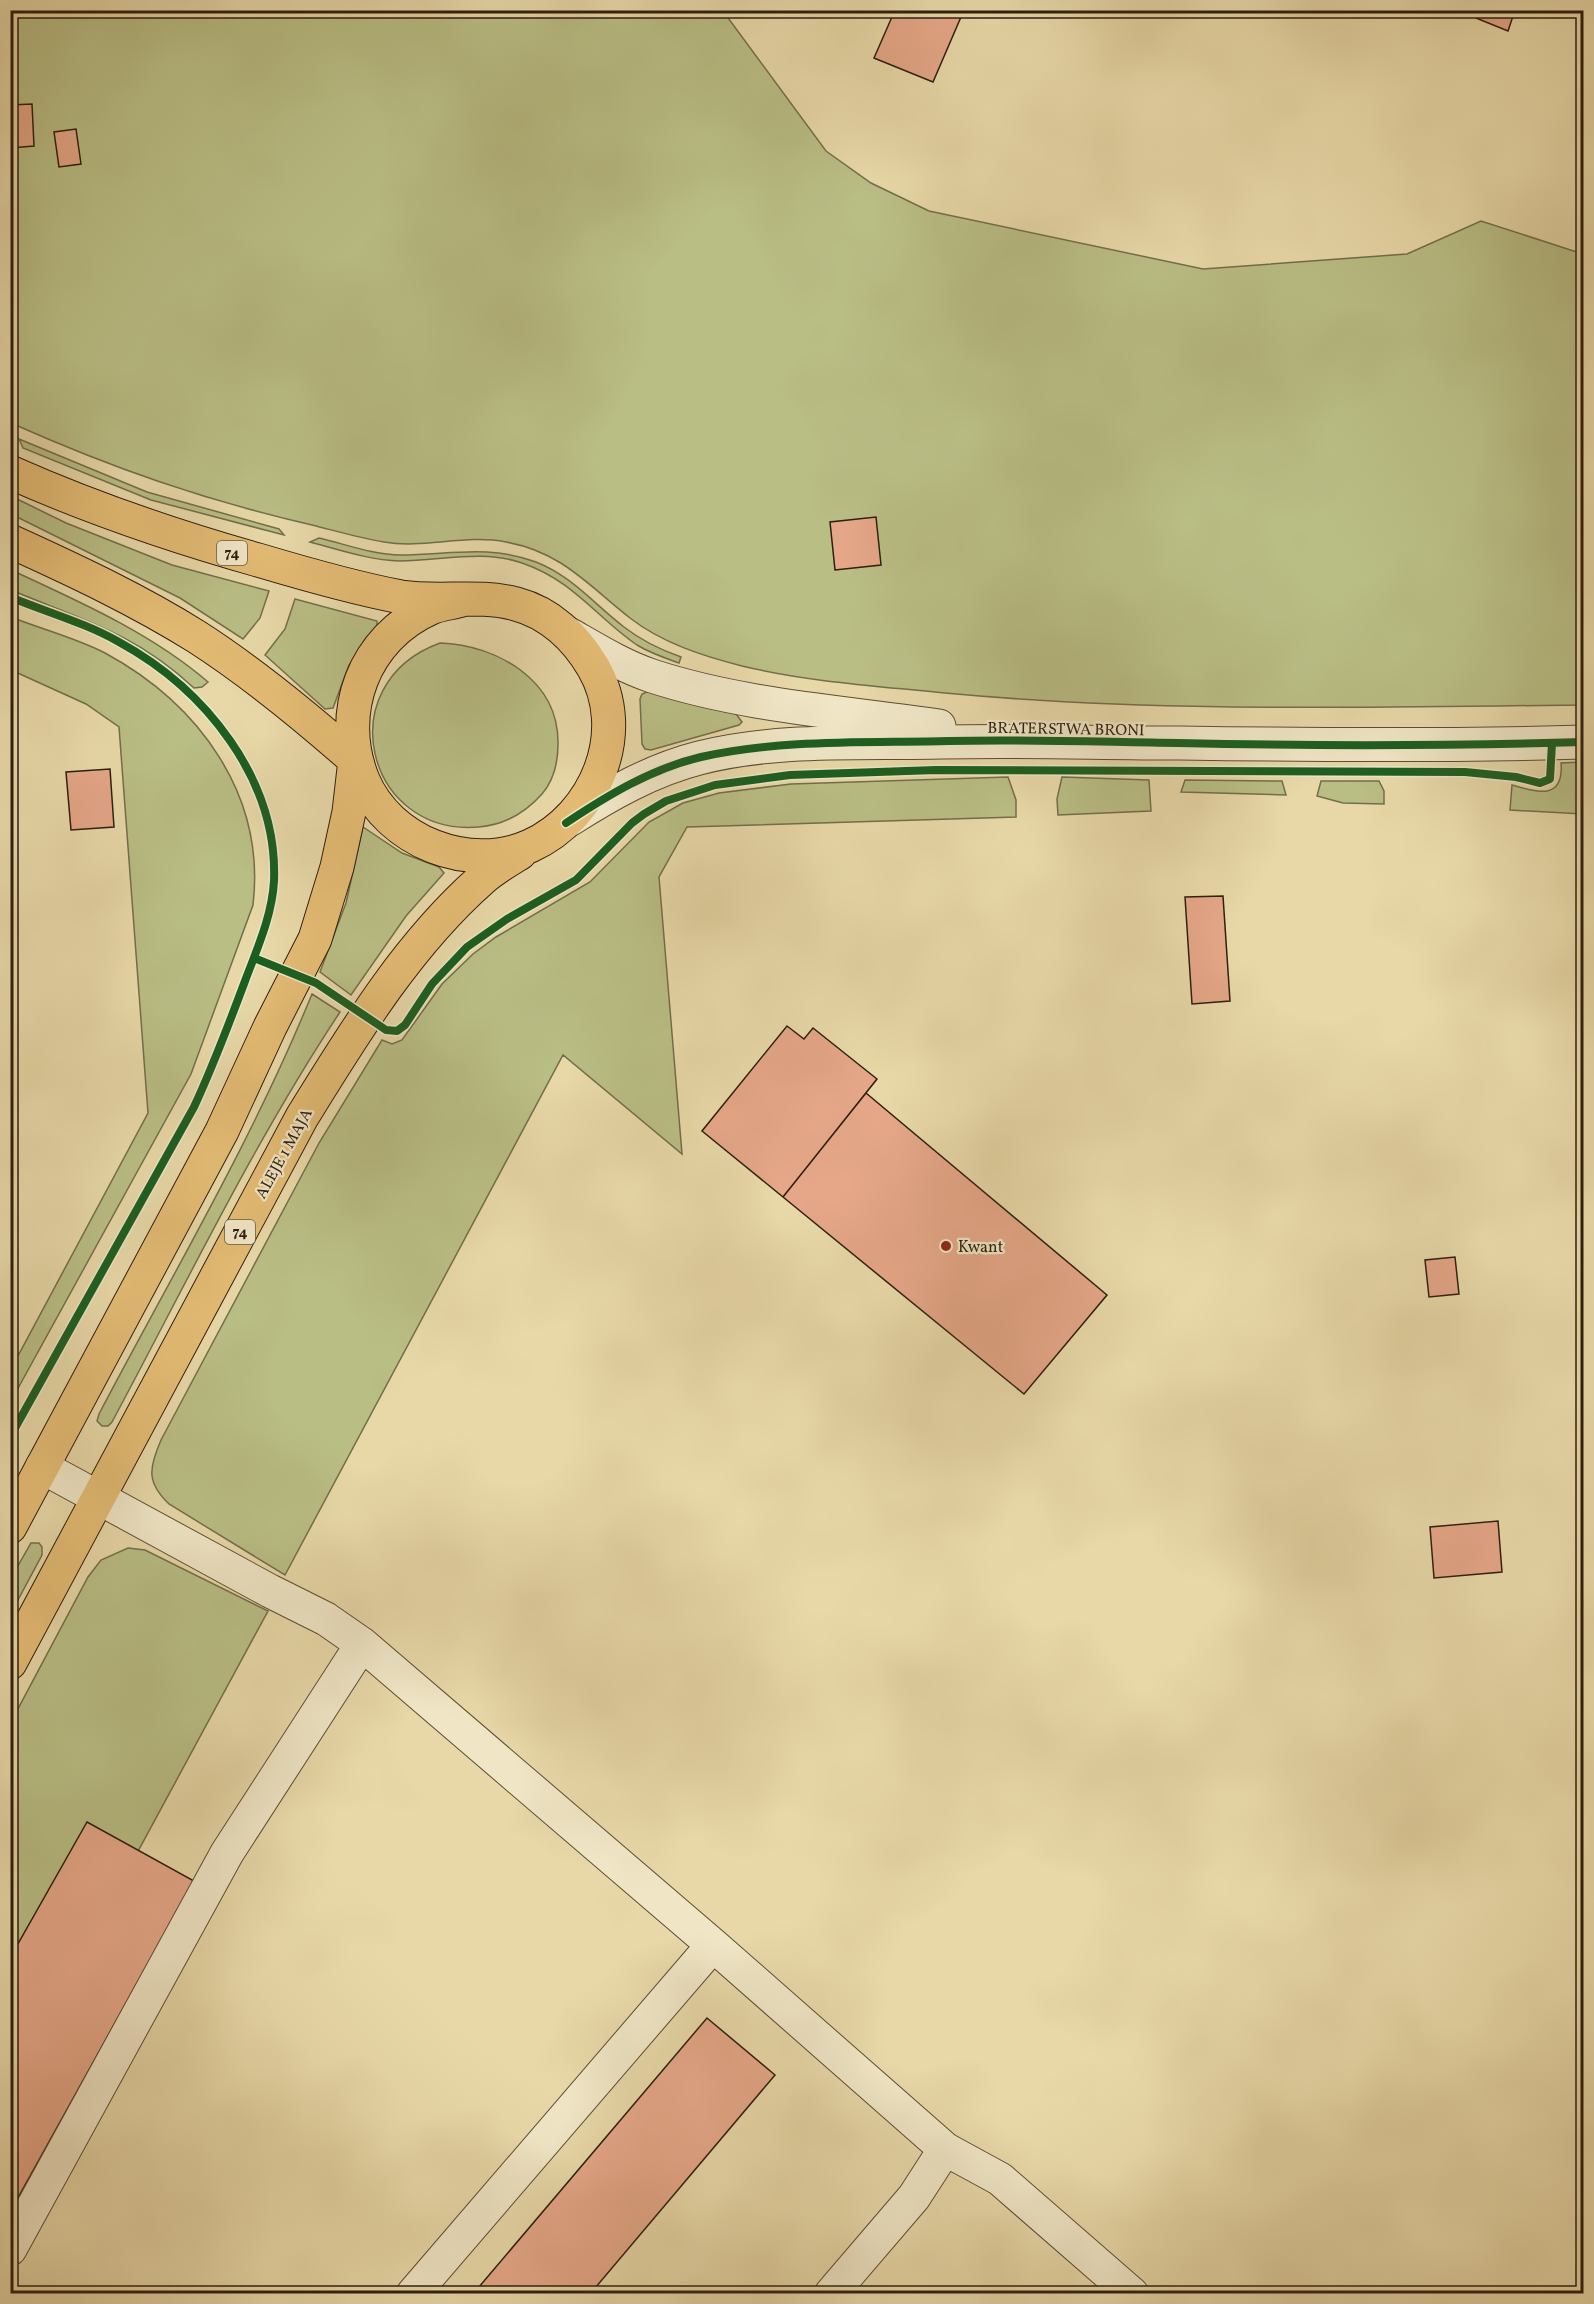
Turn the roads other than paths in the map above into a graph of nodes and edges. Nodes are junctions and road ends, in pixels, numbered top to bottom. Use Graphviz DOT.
graph roads {
  1 [pos="10,472"];
  2 [pos="10,541"];
  3 [pos="462,600"];
  4 [pos="567,633"];
  5 [pos="1036,739"];
  6 [pos="1584,742"];
  7 [pos="355,760"];
  8 [pos="566,823"];
  9 [pos="530,846"];
  10 [pos="42,1467"];
  11 [pos="98,1499"];
  12 [pos="10,1527"];
  13 [pos="362,1644"];
  14 [pos="10,1663"];
  15 [pos="713,1945"];
  16 [pos="945,2149"];
  17 [pos="10,2249"];
  18 [pos="413,2294"];
  19 [pos="831,2294"];
  20 [pos="1132,2294"];
  1 -- 3 [label="main road, 74"];
  2 -- 7 [label="main road, 74"];
  3 -- 4 [label="main road, 74"];
  3 -- 7 [label="main road, 74"];
  4 -- 5 [label="street, BRATERSTWA BRONI"];
  4 -- 8 [label="main road, 74"];
  5 -- 6 [label="street, BRATERSTWA BRONI"];
  5 -- 8 [label="street, BRATERSTWA BRONI"];
  7 -- 9 [label="main road, 74"];
  7 -- 10 [label="main road, 74"];
  8 -- 9 [label="main road, 74"];
  9 -- 11 [label="main road, ALEJE 1 MAJA / 74"];
  10 -- 11 [label="street"];
  10 -- 12 [label="main road, 74"];
  11 -- 13 [label="street"];
  11 -- 14 [label="main road, ALEJE 1 MAJA / 74"];
  13 -- 15 [label="street"];
  13 -- 17 [label="street"];
  15 -- 16 [label="street"];
  15 -- 18 [label="street"];
  16 -- 19 [label="street"];
  16 -- 20 [label="street"];
}
